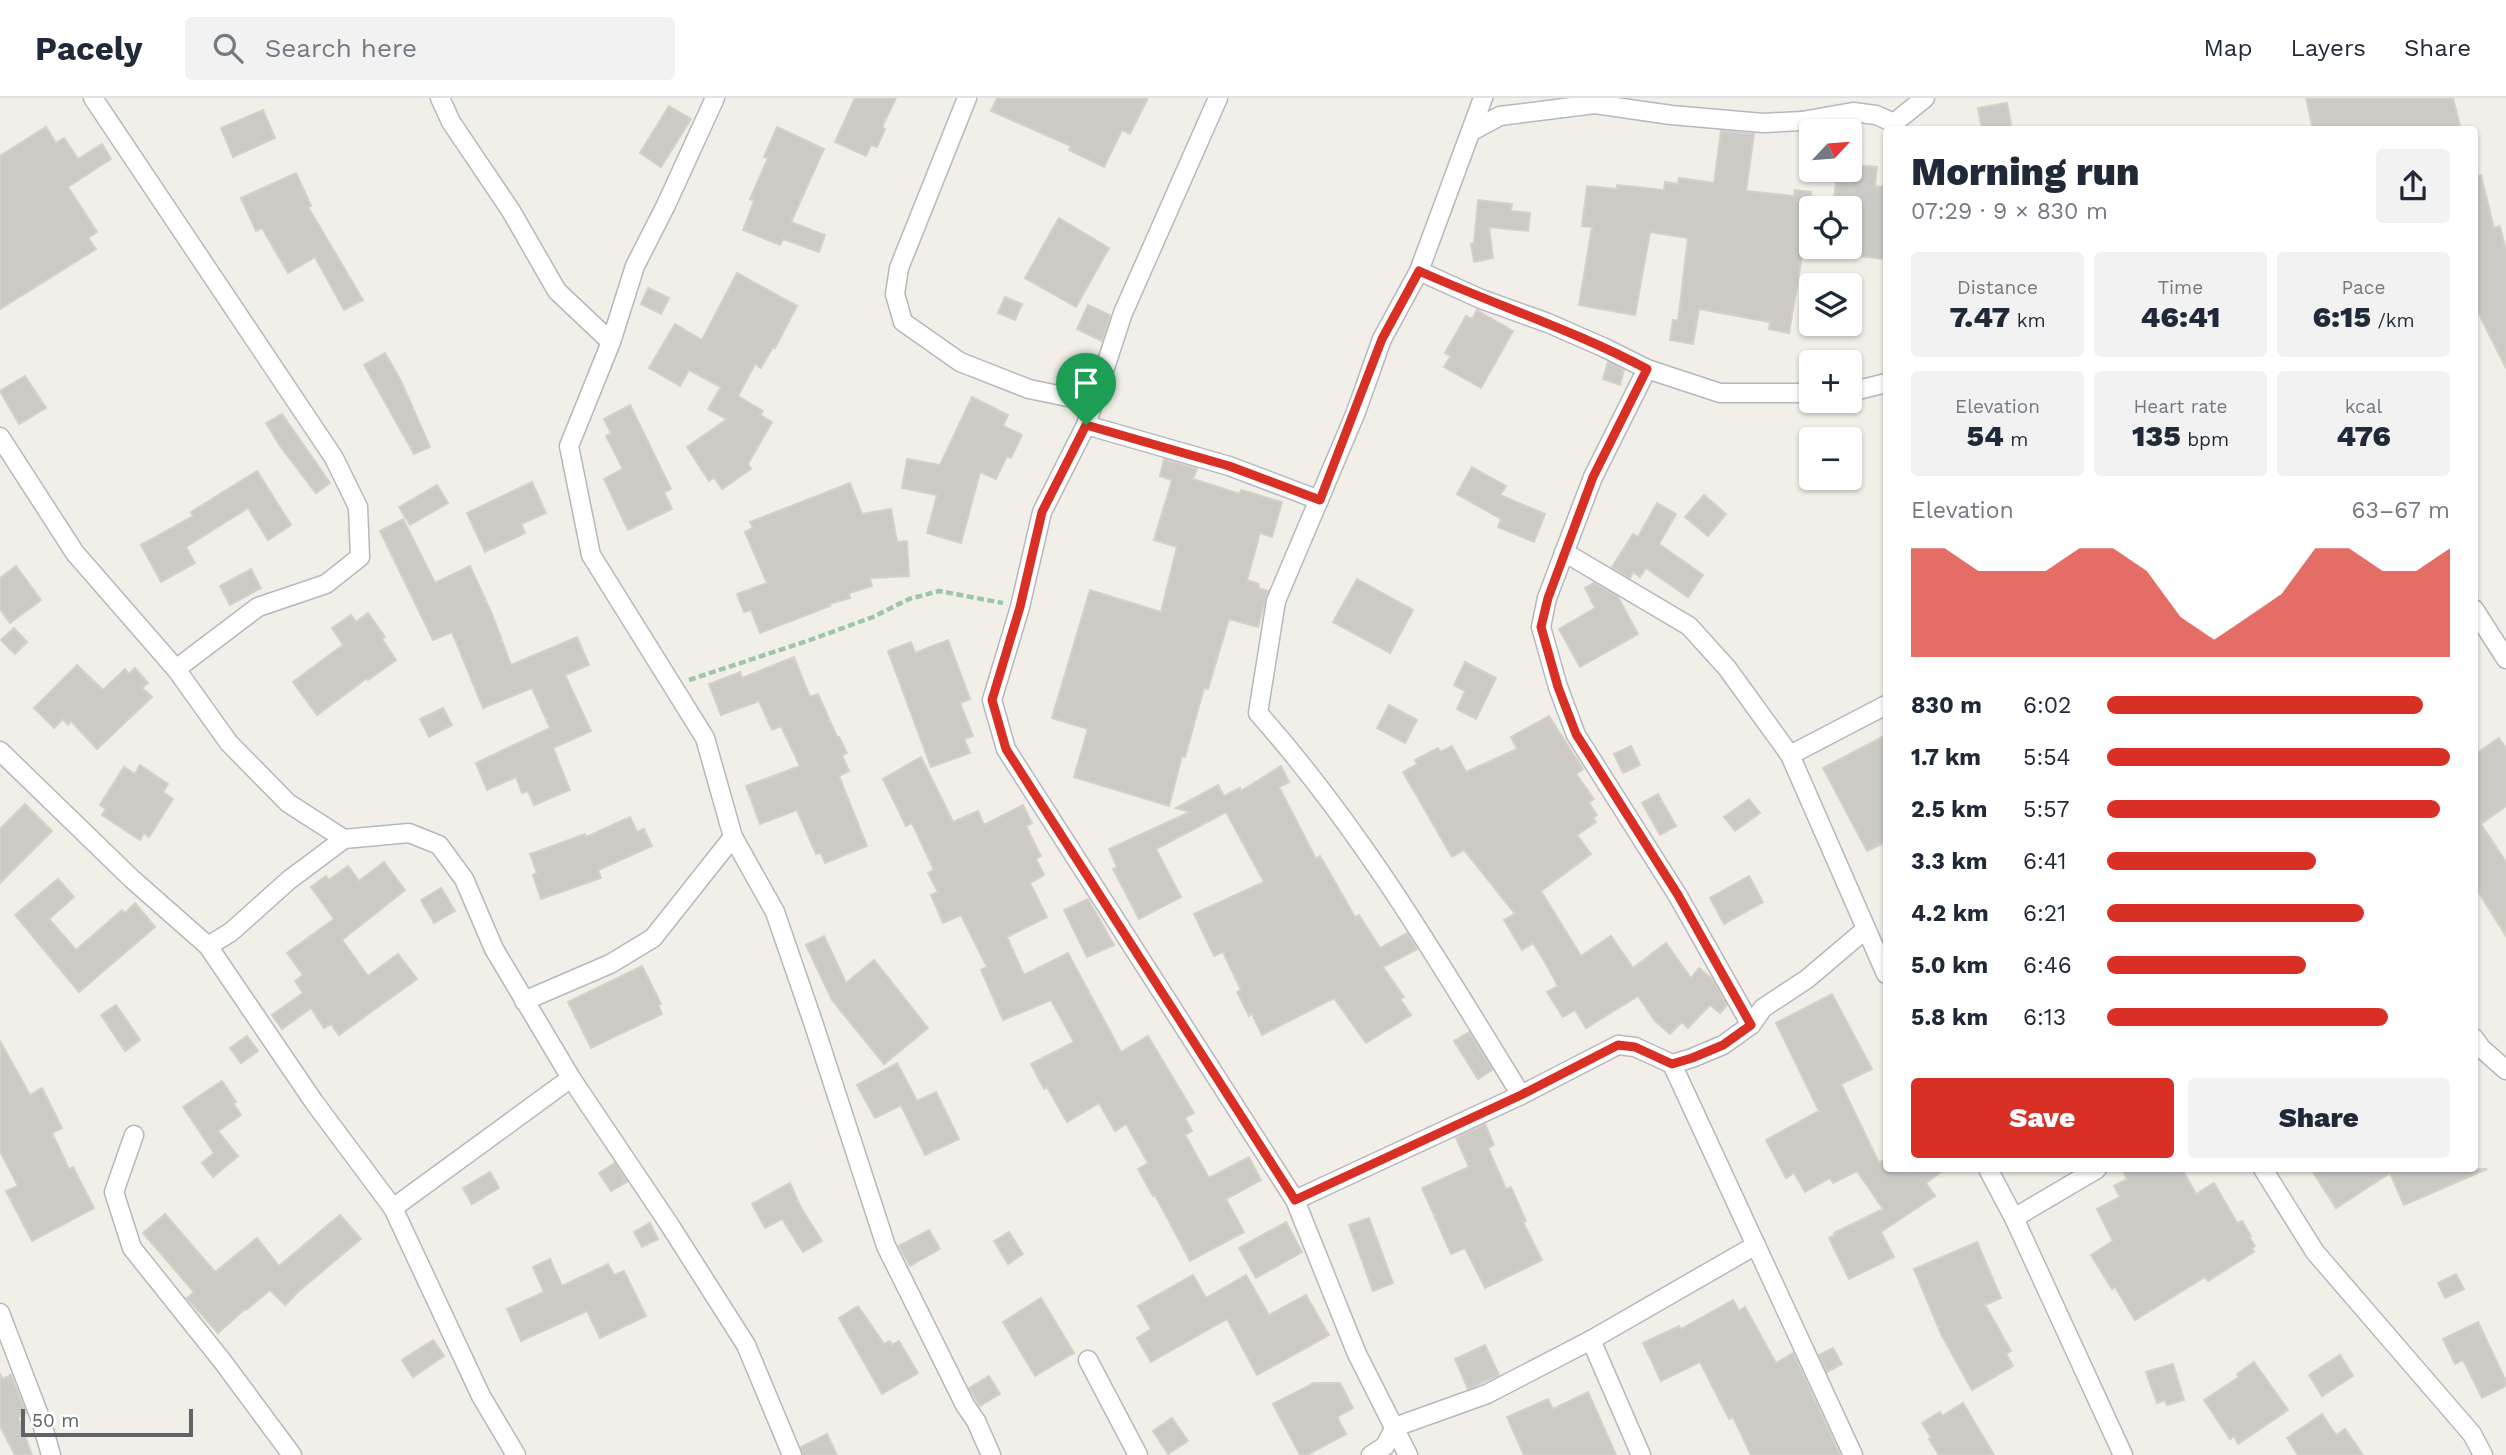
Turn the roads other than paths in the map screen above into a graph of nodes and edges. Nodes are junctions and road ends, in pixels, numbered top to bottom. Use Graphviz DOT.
graph roads {
  1 [pos="93,98"];
  2 [pos="440,98"];
  3 [pos="454,98"];
  4 [pos="715,98"];
  5 [pos="967,98"];
  6 [pos="1218,98"];
  7 [pos="1483,98"];
  8 [pos="1924,98"];
  9 [pos="451,122"];
  10 [pos="1895,126"];
  11 [pos="1472,131"];
  12 [pos="1419,271"];
  13 [pos="611,342"];
  14 [pos="1647,369"];
  15 [pos="1883,384"];
  16 [pos="1862,389"];
  17 [pos="1799,393"];
  18 [pos="1092,402"];
  19 [pos="1086,425"];
  20 [pos="0,437"];
  21 [pos="1320,500"];
  22 [pos="1564,552"];
  23 [pos="2478,615"];
  24 [pos="2506,659"];
  25 [pos="176,669"];
  26 [pos="1883,707"];
  27 [pos="0,751"];
  28 [pos="1790,755"];
  29 [pos="733,837"];
  30 [pos="344,839"];
  31 [pos="1866,929"];
  32 [pos="208,946"];
  33 [pos="1883,967"];
  34 [pos="524,1001"];
  35 [pos="1751,1025"];
  36 [pos="2478,1044"];
  37 [pos="1672,1064"];
  38 [pos="2506,1070"];
  39 [pos="571,1078"];
  40 [pos="1521,1095"];
  41 [pos="134,1135"];
  42 [pos="1990,1172"];
  43 [pos="2092,1172"];
  44 [pos="2265,1172"];
  45 [pos="1295,1200"];
  46 [pos="393,1208"];
  47 [pos="2014,1218"];
  48 [pos="1756,1245"];
  49 [pos="0,1313"];
  50 [pos="1591,1340"];
  51 [pos="1088,1360"];
  52 [pos="1395,1427"];
  53 [pos="51,1455"];
  54 [pos="292,1455"];
  55 [pos="516,1455"];
  56 [pos="792,1455"];
  57 [pos="991,1455"];
  58 [pos="1139,1455"];
  59 [pos="1371,1455"];
  60 [pos="1408,1455"];
  61 [pos="1641,1455"];
  62 [pos="1853,1455"];
  63 [pos="2123,1455"];
  64 [pos="2483,1455"];
  1 -- 25 [label="street"];
  2 -- 9 [label="street"];
  3 -- 9 [label="street"];
  4 -- 13 [label="street"];
  5 -- 18 [label="street"];
  6 -- 18 [label="street"];
  7 -- 11 [label="street"];
  8 -- 10 [label="street"];
  9 -- 13 [label="street"];
  10 -- 11 [label="street"];
  11 -- 12 [label="street"];
  12 -- 14 [label="street"];
  12 -- 21 [label="street"];
  13 -- 29 [label="street"];
  14 -- 17 [label="street"];
  14 -- 22 [label="street"];
  15 -- 16 [label="street"];
  18 -- 19 [label="street"];
  19 -- 21 [label="street"];
  19 -- 45 [label="street"];
  20 -- 25 [label="street"];
  21 -- 40 [label="street"];
  22 -- 28 [label="street"];
  22 -- 35 [label="street"];
  23 -- 24 [label="street"];
  25 -- 30 [label="street"];
  26 -- 28 [label="street"];
  27 -- 32 [label="street"];
  28 -- 31 [label="street"];
  29 -- 34 [label="street"];
  29 -- 57 [label="street"];
  30 -- 32 [label="street"];
  30 -- 34 [label="street"];
  31 -- 33 [label="street"];
  31 -- 35 [label="street"];
  32 -- 46 [label="street"];
  34 -- 39 [label="street"];
  35 -- 37 [label="street"];
  36 -- 38 [label="street"];
  37 -- 40 [label="street"];
  37 -- 48 [label="street"];
  39 -- 46 [label="street"];
  39 -- 56 [label="street"];
  40 -- 45 [label="street"];
  41 -- 54 [label="street"];
  42 -- 47 [label="street"];
  43 -- 47 [label="street"];
  44 -- 64 [label="street"];
  45 -- 52 [label="street"];
  46 -- 55 [label="street"];
  47 -- 63 [label="street"];
  48 -- 50 [label="street"];
  48 -- 62 [label="street"];
  49 -- 53 [label="street"];
  50 -- 52 [label="street"];
  50 -- 61 [label="street"];
  51 -- 58 [label="street"];
  52 -- 59 [label="street"];
  52 -- 60 [label="street"];
}
